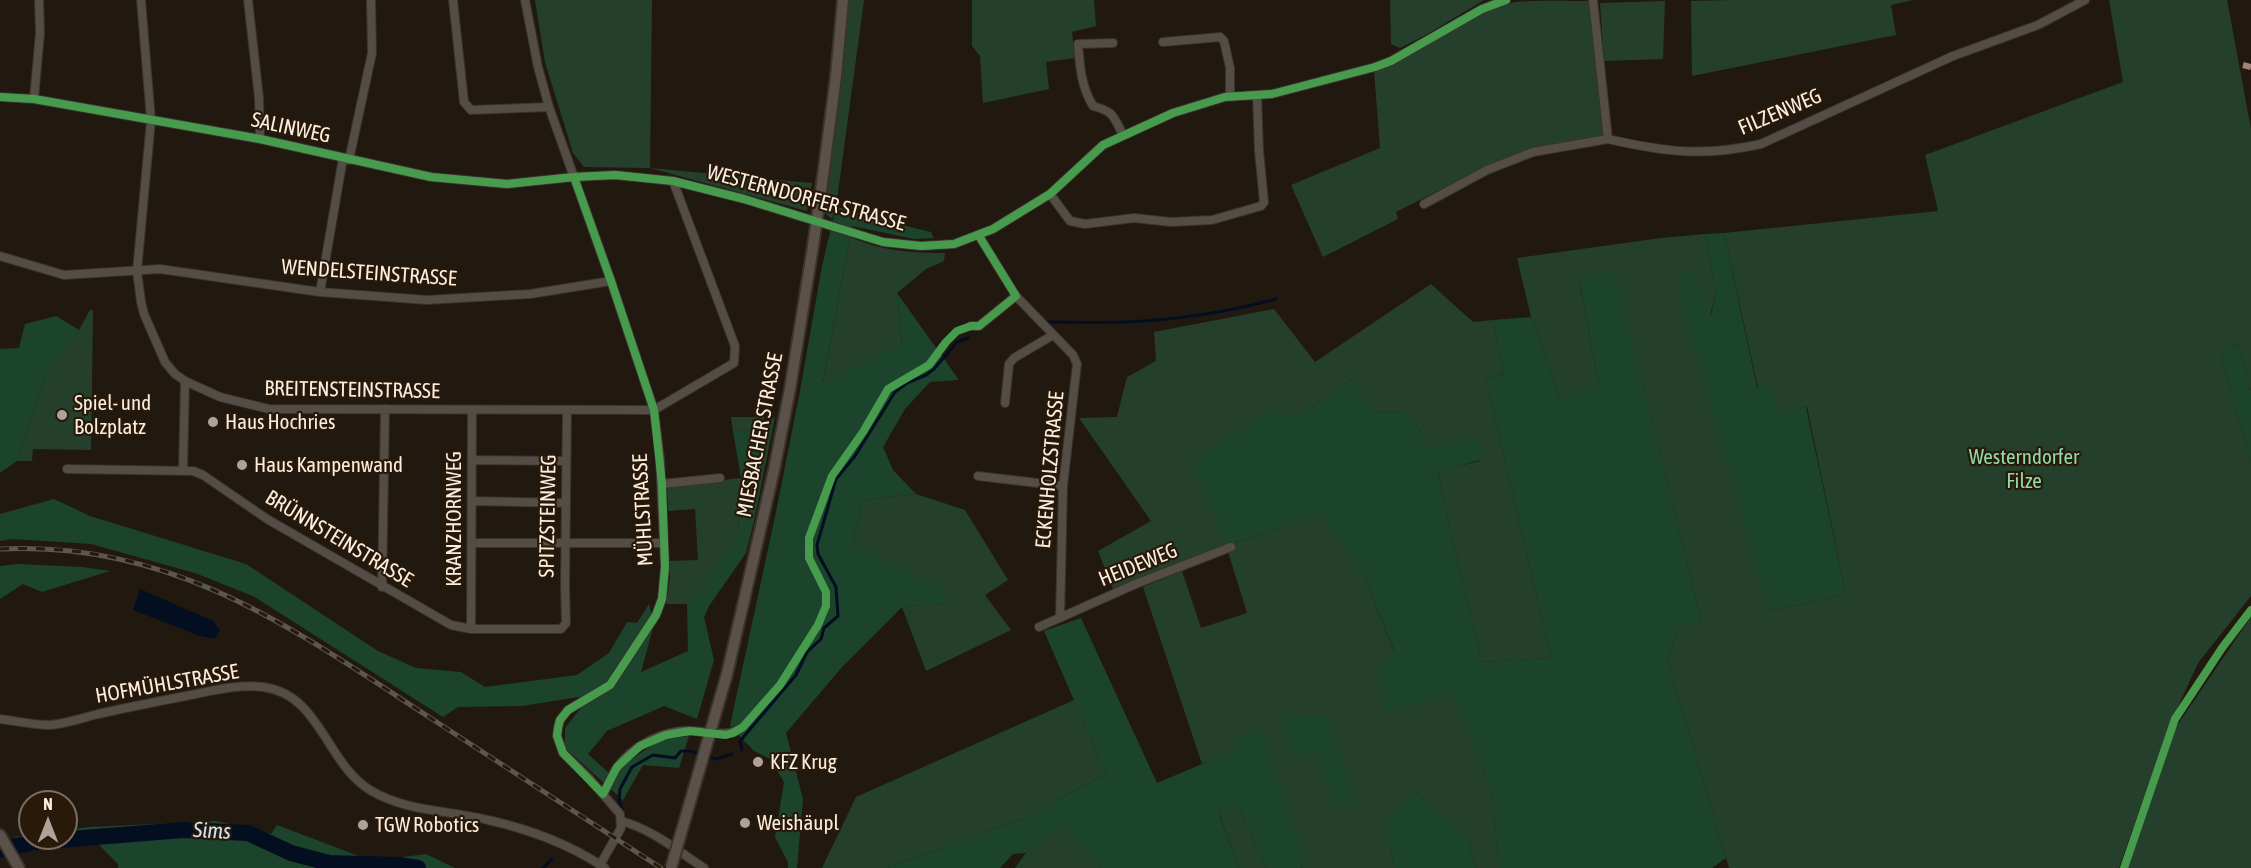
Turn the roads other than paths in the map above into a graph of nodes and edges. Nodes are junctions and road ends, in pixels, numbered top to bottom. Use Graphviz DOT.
graph roads {
  1 [pos="39,0"];
  2 [pos="141,0"];
  3 [pos="248,0"];
  4 [pos="371,0"];
  5 [pos="453,0"];
  6 [pos="525,0"];
  7 [pos="843,0"];
  8 [pos="1506,0"];
  9 [pos="1593,0"];
  10 [pos="2085,0"];
  11 [pos="1163,42"];
  12 [pos="1113,43"];
  13 [pos="1230,96"];
  14 [pos="1257,96"];
  15 [pos="0,97"];
  16 [pos="34,99"];
  17 [pos="549,107"];
  18 [pos="151,120"];
  19 [pos="1123,135"];
  20 [pos="261,139"];
  21 [pos="1608,139"];
  22 [pos="346,159"];
  23 [pos="574,177"];
  24 [pos="673,181"];
  25 [pos="1050,194"];
  26 [pos="1424,204"];
  27 [pos="979,236"];
  28 [pos="0,256"];
  29 [pos="137,271"];
  30 [pos="611,281"];
  31 [pos="320,292"];
  32 [pos="1016,296"];
  33 [pos="971,326"];
  34 [pos="1053,335"];
  35 [pos="185,381"];
  36 [pos="1005,403"];
  37 [pos="385,409"];
  38 [pos="472,410"];
  39 [pos="567,410"];
  40 [pos="654,410"];
  41 [pos="472,460"];
  42 [pos="566,461"];
  43 [pos="67,469"];
  44 [pos="183,470"];
  45 [pos="978,477"];
  46 [pos="720,478"];
  47 [pos="662,484"];
  48 [pos="1063,486"];
  49 [pos="472,501"];
  50 [pos="566,502"];
  51 [pos="472,543"];
  52 [pos="664,543"];
  53 [pos="565,544"];
  54 [pos="1231,547"];
  55 [pos="382,587"];
  56 [pos="1060,618"];
  57 [pos="566,623"];
  58 [pos="1039,627"];
  59 [pos="471,629"];
  60 [pos="0,719"];
  61 [pos="743,727"];
  62 [pos="603,794"];
  63 [pos="621,821"];
  64 [pos="0,835"];
  65 [pos="602,866"];
  66 [pos="19,868"];
  67 [pos="671,868"];
  68 [pos="704,868"];
  1 -- 16 [label="street"];
  2 -- 18 [label="street, BREITENSTEINSTRASSE"];
  3 -- 20 [label="street"];
  4 -- 22 [label="street"];
  5 -- 17 [label="street"];
  6 -- 17 [label="street, MÜHLSTRASSE"];
  7 -- 67 [label="main road, MIESBACHER STRASSE, bridge"];
  8 -- 14 [label="street, WESTERNDORFER STRASSE"];
  9 -- 21 [label="street"];
  10 -- 21 [label="street, FILZENWEG"];
  11 -- 13 [label="street"];
  12 -- 19 [label="street"];
  13 -- 14 [label="street, WESTERNDORFER STRASSE"];
  13 -- 19 [label="street, WESTERNDORFER STRASSE"];
  14 -- 25 [label="street"];
  15 -- 16 [label="street, SALINWEG"];
  16 -- 18 [label="street, SALINWEG"];
  17 -- 23 [label="street, MÜHLSTRASSE"];
  18 -- 20 [label="street, SALINWEG"];
  18 -- 29 [label="street, BREITENSTEINSTRASSE"];
  19 -- 25 [label="street, WESTERNDORFER STRASSE"];
  20 -- 22 [label="street, SALINWEG"];
  21 -- 26 [label="street"];
  22 -- 23 [label="street, SALINWEG"];
  22 -- 31 [label="street"];
  23 -- 24 [label="street, WESTERNDORFER STRASSE"];
  23 -- 30 [label="street, MÜHLSTRASSE"];
  24 -- 27 [label="street, WESTERNDORFER STRASSE"];
  24 -- 40 [label="street"];
  25 -- 27 [label="street, WESTERNDORFER STRASSE"];
  27 -- 32 [label="street, ECKENHOLZSTRASSE"];
  28 -- 29 [label="street, WENDELSTEINSTRASSE"];
  29 -- 31 [label="street, WENDELSTEINSTRASSE"];
  29 -- 35 [label="street, BREITENSTEINSTRASSE"];
  30 -- 31 [label="street, WENDELSTEINSTRASSE"];
  30 -- 40 [label="street, MÜHLSTRASSE"];
  32 -- 33 [label="street"];
  32 -- 34 [label="street, ECKENHOLZSTRASSE"];
  34 -- 36 [label="street"];
  34 -- 48 [label="street, ECKENHOLZSTRASSE"];
  35 -- 37 [label="street, BREITENSTEINSTRASSE"];
  35 -- 44 [label="street"];
  37 -- 38 [label="street, BREITENSTEINSTRASSE"];
  37 -- 55 [label="street"];
  38 -- 39 [label="street, BREITENSTEINSTRASSE"];
  38 -- 41 [label="street, KRANZHORNWEG"];
  39 -- 40 [label="street, BREITENSTEINSTRASSE"];
  39 -- 42 [label="street, SPITZSTEINWEG"];
  40 -- 47 [label="street, MÜHLSTRASSE"];
  41 -- 42 [label="street"];
  41 -- 49 [label="street, KRANZHORNWEG"];
  42 -- 50 [label="street, SPITZSTEINWEG"];
  43 -- 44 [label="street"];
  44 -- 55 [label="street, BRÜNNSTEINSTRASSE"];
  45 -- 48 [label="street"];
  46 -- 47 [label="street"];
  47 -- 52 [label="street, MÜHLSTRASSE"];
  48 -- 56 [label="street, ECKENHOLZSTRASSE"];
  49 -- 50 [label="street"];
  49 -- 51 [label="street, KRANZHORNWEG"];
  50 -- 53 [label="street, SPITZSTEINWEG"];
  51 -- 53 [label="street"];
  51 -- 59 [label="street, KRANZHORNWEG"];
  52 -- 53 [label="street"];
  52 -- 62 [label="street, MÜHLSTRASSE"];
  53 -- 57 [label="street, SPITZSTEINWEG"];
  54 -- 56 [label="street, HEIDEWEG"];
  55 -- 59 [label="street, BRÜNNSTEINSTRASSE"];
  56 -- 58 [label="street, HEIDEWEG"];
  57 -- 59 [label="street, BRÜNNSTEINSTRASSE"];
  60 -- 65 [label="street, HOFMÜHLSTRASSE"];
  61 -- 62 [label="street"];
  62 -- 63 [label="street, MÜHLSTRASSE"];
  63 -- 65 [label="street"];
  63 -- 68 [label="street"];
  64 -- 66 [label="main road"];
}
